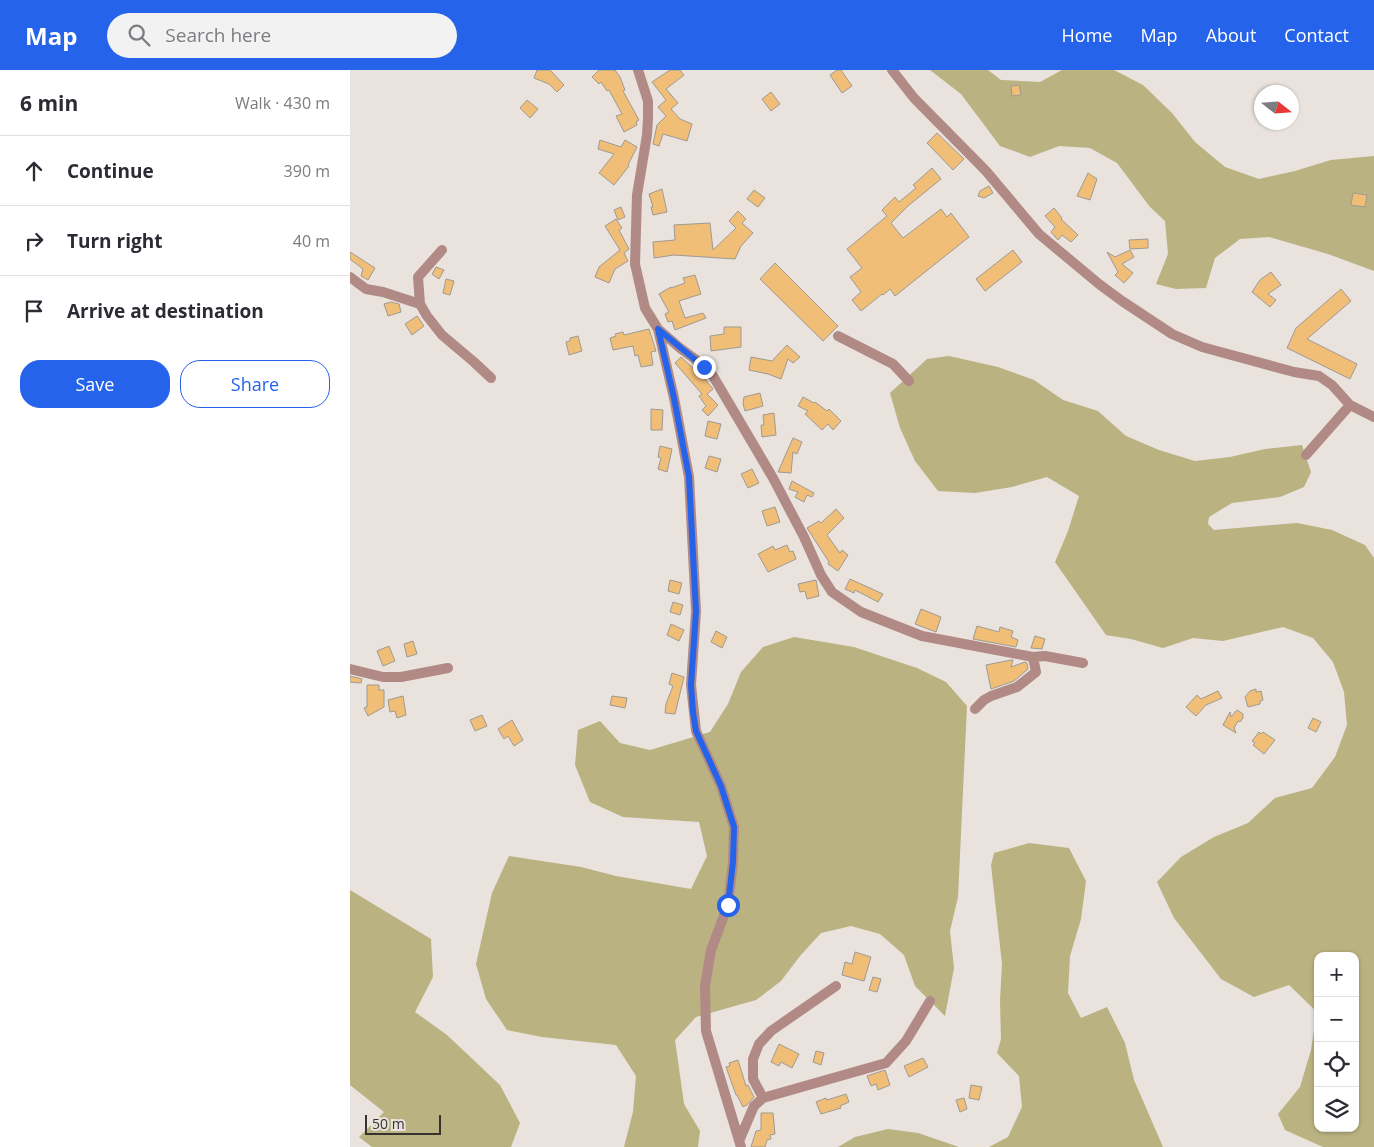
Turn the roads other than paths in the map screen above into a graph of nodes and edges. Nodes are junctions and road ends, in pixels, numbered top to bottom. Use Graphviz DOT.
graph roads {
  1 [pos="638,70"];
  2 [pos="892,70"];
  3 [pos="442,250"];
  4 [pos="350,276"];
  5 [pos="420,304"];
  6 [pos="658,329"];
  7 [pos="838,336"];
  8 [pos="491,378"];
  9 [pos="909,381"];
  10 [pos="1350,406"];
  11 [pos="1374,417"];
  12 [pos="1306,455"];
  13 [pos="1033,657"];
  14 [pos="1083,663"];
  15 [pos="448,668"];
  16 [pos="350,669"];
  17 [pos="975,709"];
  18 [pos="836,986"];
  19 [pos="930,1001"];
  20 [pos="763,1098"];
  21 [pos="740,1144"];
  1 -- 6 [label="street"];
  2 -- 10 [label="street"];
  3 -- 5 [label="street"];
  4 -- 5 [label="street"];
  5 -- 8 [label="street"];
  6 -- 13 [label="street"];
  6 -- 21 [label="street"];
  7 -- 9 [label="street"];
  10 -- 11 [label="street"];
  10 -- 12 [label="street"];
  13 -- 14 [label="street"];
  13 -- 17 [label="street"];
  15 -- 16 [label="street"];
  18 -- 20 [label="street"];
  19 -- 20 [label="street"];
  20 -- 21 [label="street"];
}
